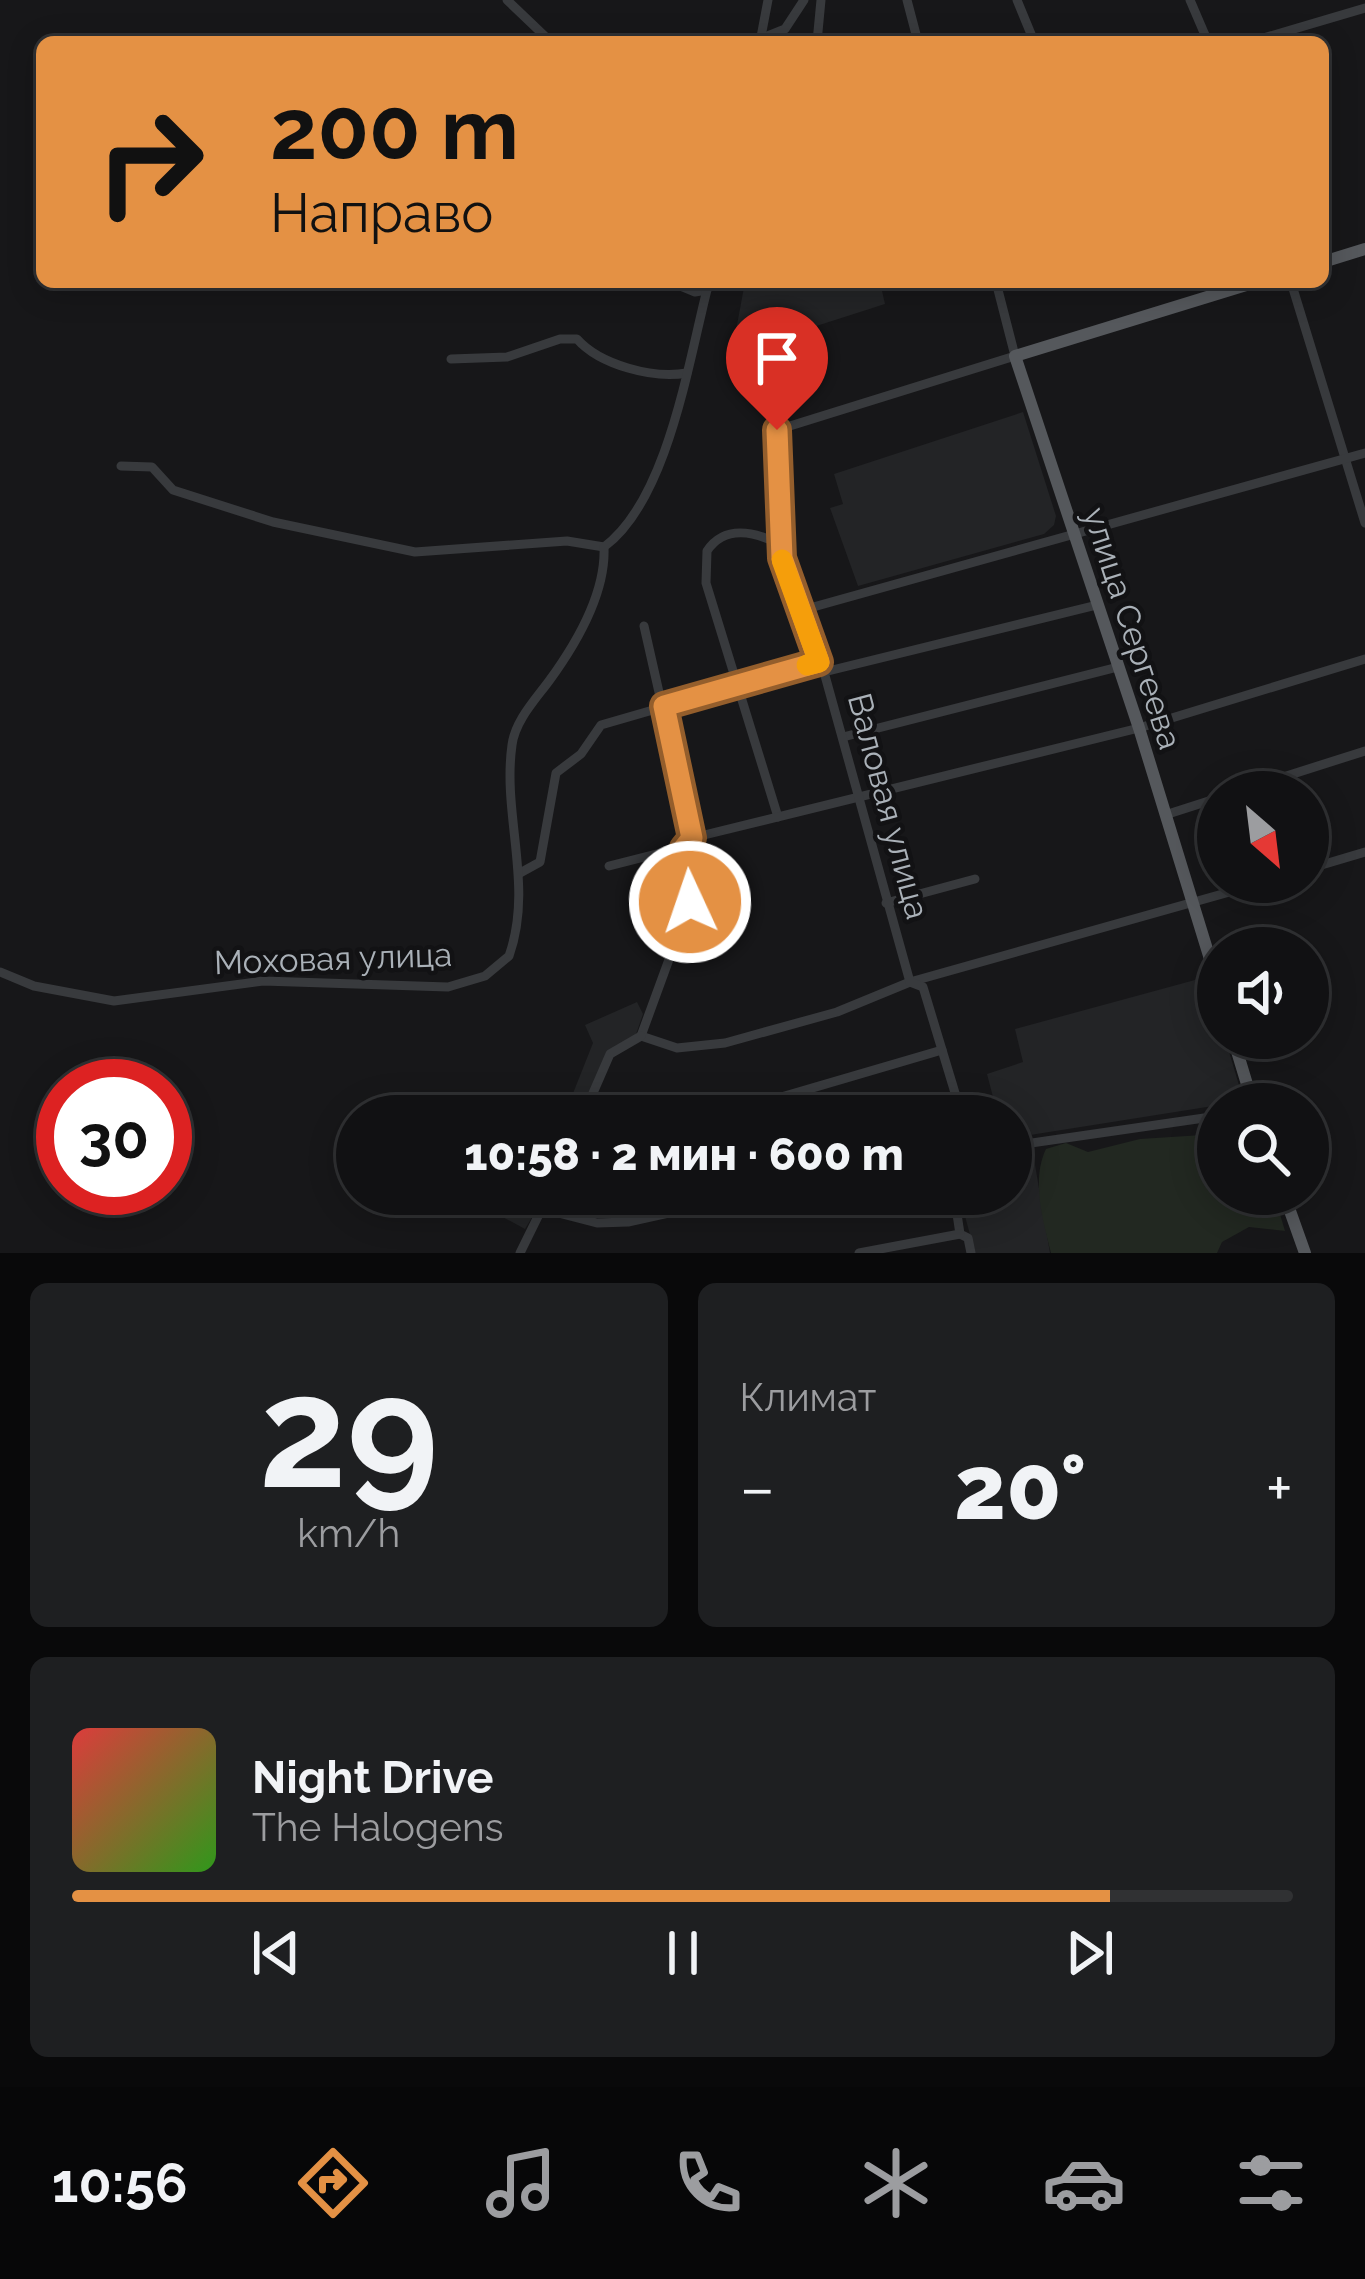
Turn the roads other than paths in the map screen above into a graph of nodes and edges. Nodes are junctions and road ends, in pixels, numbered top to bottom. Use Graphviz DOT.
graph roads {
  1 [pos="768,0"];
  2 [pos="804,0"];
  3 [pos="821,0"];
  4 [pos="907,0"];
  5 [pos="1017,0"];
  6 [pos="1190,0"];
  7 [pos="512,1"];
  8 [pos="1365,8"];
  9 [pos="1031,34"];
  10 [pos="545,36"];
  11 [pos="762,36"];
  12 [pos="770,36"];
  13 [pos="818,36"];
  14 [pos="916,36"];
  15 [pos="1205,36"];
  16 [pos="1270,36"];
  17 [pos="1365,250"];
  18 [pos="1329,260"];
  19 [pos="708,288"];
  20 [pos="998,288"];
  21 [pos="1236,288"];
  22 [pos="1293,288"];
  23 [pos="1015,356"];
  24 [pos="451,359"];
  25 [pos="687,373"];
  26 [pos="1365,453"];
  27 [pos="1345,458"];
  28 [pos="121,466"];
  29 [pos="1365,523"];
  30 [pos="1072,532"];
  31 [pos="780,544"];
  32 [pos="604,547"];
  33 [pos="1097,605"];
  34 [pos="800,611"];
  35 [pos="644,626"];
  36 [pos="1365,659"];
  37 [pos="821,667"];
  38 [pos="1118,667"];
  39 [pos="737,685"];
  40 [pos="664,706"];
  41 [pos="1139,728"];
  42 [pos="843,737"];
  43 [pos="1365,751"];
  44 [pos="1302,771"];
  45 [pos="858,796"];
  46 [pos="1197,804"];
  47 [pos="1165,814"];
  48 [pos="778,817"];
  49 [pos="688,843"];
  50 [pos="1365,852"];
  51 [pos="1329,863"];
  52 [pos="609,866"];
  53 [pos="520,874"];
  54 [pos="975,878"];
  55 [pos="1197,902"];
  56 [pos="1194,903"];
  57 [pos="886,904"];
  58 [pos="1201,927"];
  59 [pos="0,972"];
  60 [pos="910,982"];
  61 [pos="641,1036"];
  62 [pos="942,1050"];
  63 [pos="592,1095"];
  64 [pos="789,1095"];
  65 [pos="956,1095"];
  66 [pos="1197,1119"];
  67 [pos="1032,1143"];
  68 [pos="540,1215"];
  69 [pos="566,1215"];
  70 [pos="660,1215"];
  71 [pos="957,1215"];
  72 [pos="1291,1215"];
  73 [pos="960,1234"];
  74 [pos="520,1253"];
  75 [pos="859,1253"];
  76 [pos="971,1253"];
  77 [pos="1305,1253"];
  1 -- 11 [label="street"];
  2 -- 12 [label="street"];
  3 -- 13 [label="street"];
  4 -- 14 [label="street"];
  5 -- 9 [label="street"];
  6 -- 15 [label="street"];
  7 -- 10 [label="street"];
  8 -- 16 [label="street"];
  17 -- 18 [label="main road"];
  19 -- 25 [label="street"];
  20 -- 23 [label="street"];
  21 -- 23 [label="main road"];
  22 -- 27 [label="street"];
  23 -- 30 [label="main road, улица Сергеева"];
  23 -- 31 [label="street, Валовая улица"];
  24 -- 25 [label="street"];
  25 -- 32 [label="street"];
  26 -- 27 [label="street"];
  27 -- 29 [label="street"];
  27 -- 30 [label="street"];
  28 -- 32 [label="street"];
  30 -- 33 [label="main road, улица Сергеева"];
  30 -- 34 [label="street"];
  31 -- 34 [label="street, Валовая улица"];
  31 -- 39 [label="street"];
  32 -- 53 [label="street"];
  33 -- 37 [label="street"];
  33 -- 38 [label="main road, улица Сергеева"];
  34 -- 37 [label="street, Валовая улица"];
  35 -- 40 [label="street"];
  36 -- 41 [label="street"];
  37 -- 39 [label="street"];
  37 -- 42 [label="street, Валовая улица"];
  38 -- 41 [label="main road, улица Сергеева"];
  38 -- 42 [label="street"];
  39 -- 40 [label="street"];
  39 -- 48 [label="street"];
  40 -- 49 [label="street"];
  40 -- 53 [label="street"];
  41 -- 45 [label="street"];
  41 -- 47 [label="main road, улица Сергеева"];
  42 -- 45 [label="street, Валовая улица"];
  43 -- 44 [label="street"];
  45 -- 48 [label="street"];
  45 -- 57 [label="street, Валовая улица"];
  46 -- 47 [label="street"];
  47 -- 56 [label="main road, улица Сергеева"];
  48 -- 49 [label="street"];
  49 -- 52 [label="street"];
  49 -- 61 [label="street"];
  50 -- 51 [label="street"];
  53 -- 59 [label="street, Моховая улица"];
  54 -- 57 [label="street"];
  55 -- 56 [label="street"];
  56 -- 58 [label="main road, улица Сергеева"];
  56 -- 60 [label="street"];
  57 -- 60 [label="street, Валовая улица"];
  60 -- 61 [label="street"];
  60 -- 62 [label="street, Валовая улица"];
  61 -- 63 [label="street"];
  62 -- 64 [label="street"];
  62 -- 65 [label="street, Валовая улица"];
  66 -- 67 [label="street"];
  68 -- 74 [label="street"];
  69 -- 70 [label="street"];
  71 -- 73 [label="street"];
  72 -- 77 [label="main road"];
  73 -- 75 [label="street"];
  73 -- 76 [label="street"];
}
